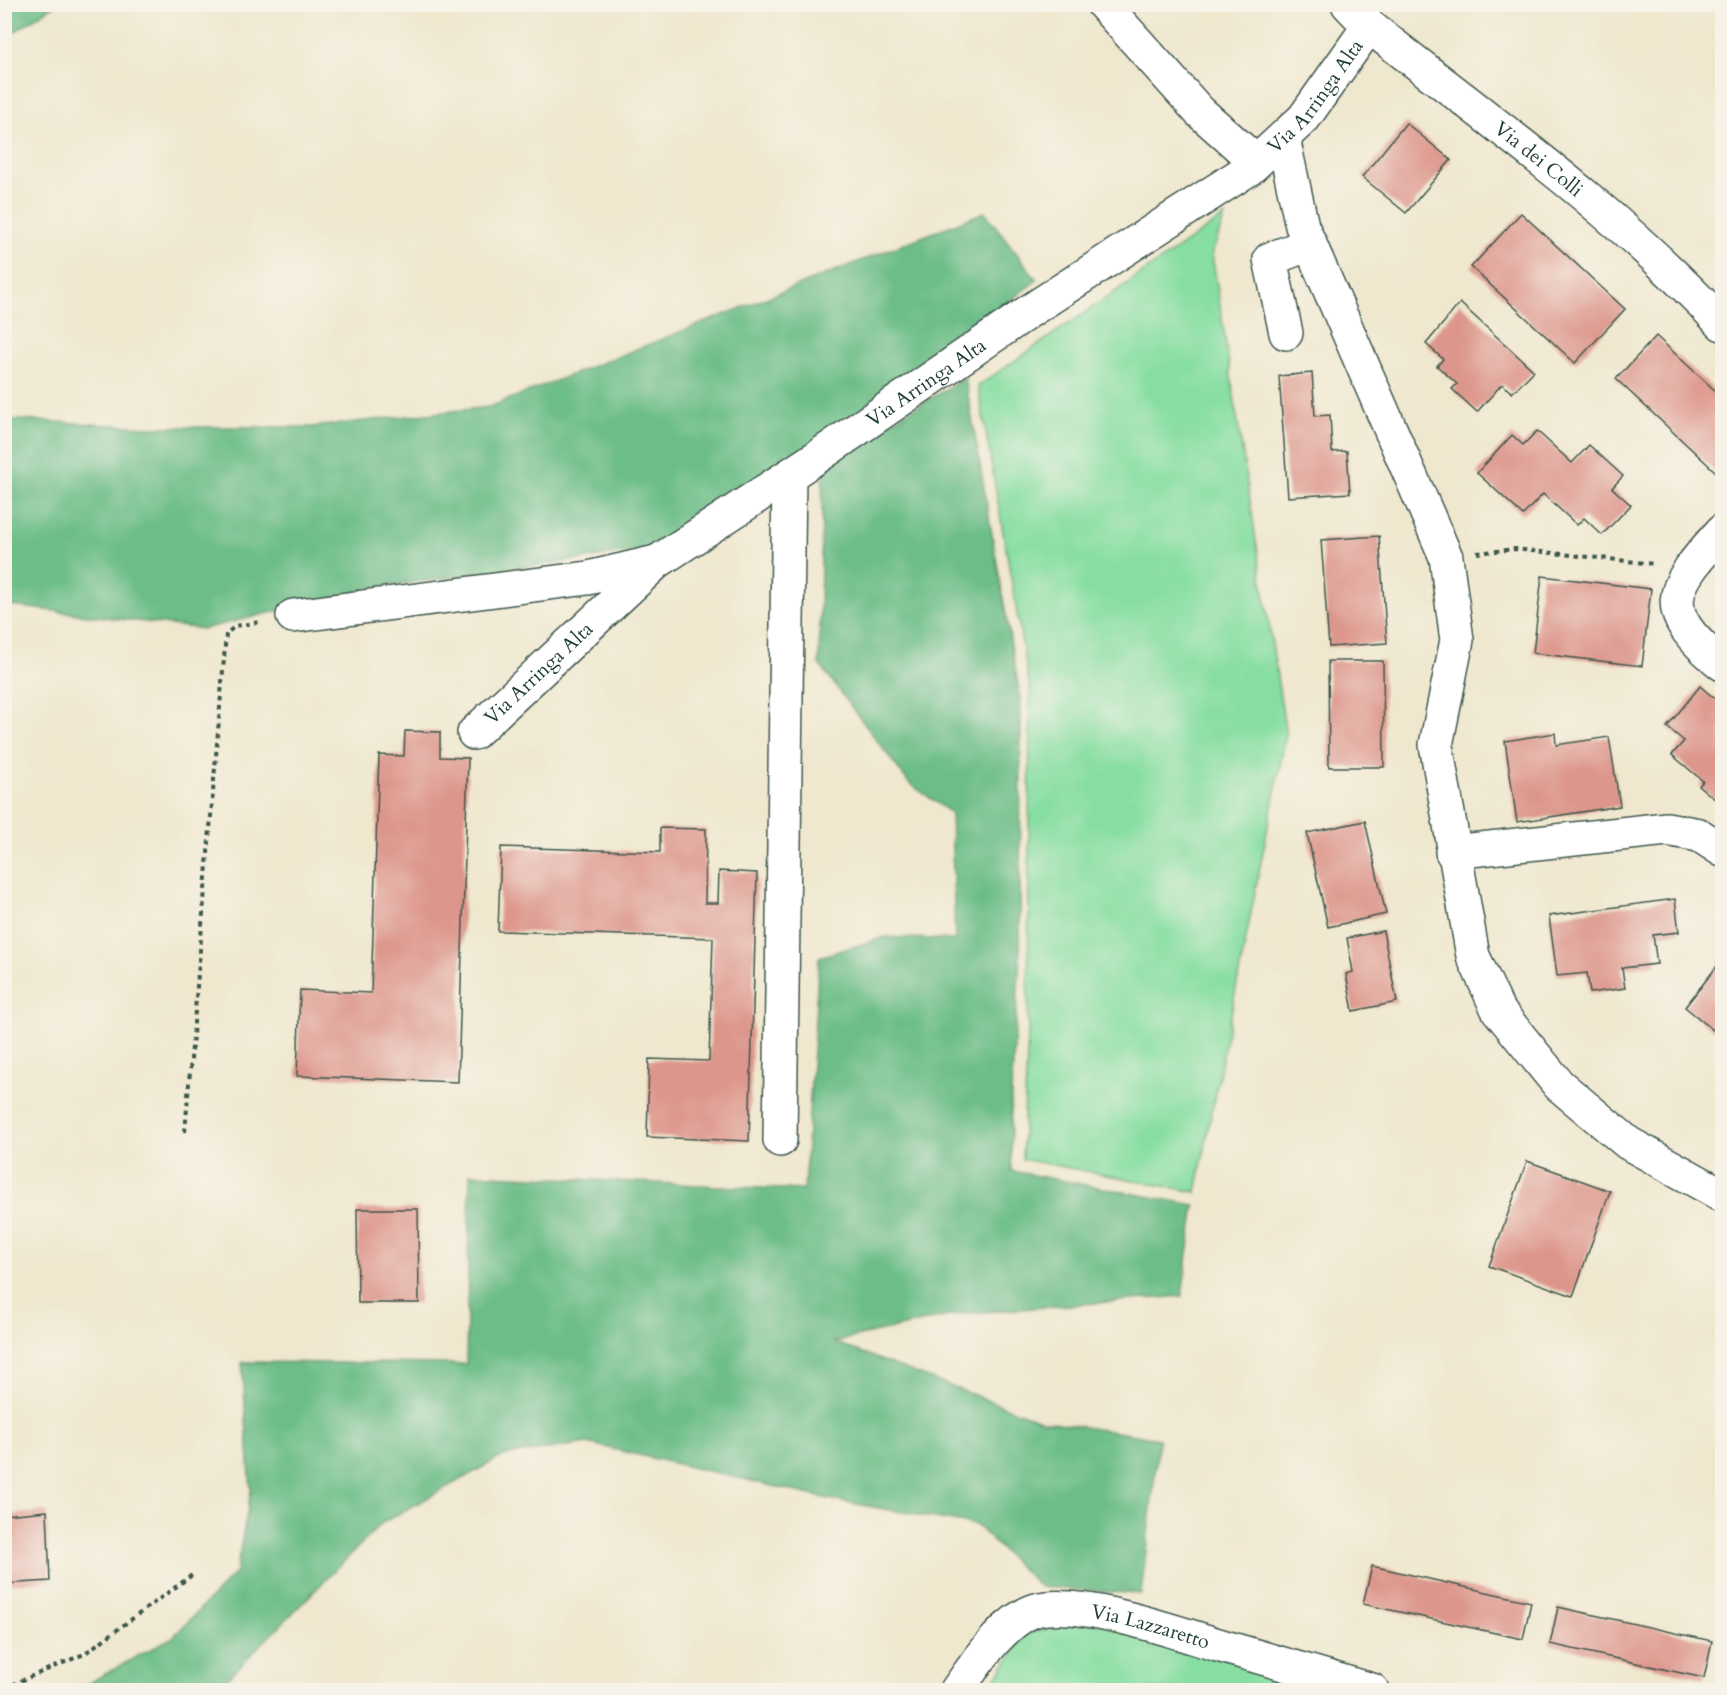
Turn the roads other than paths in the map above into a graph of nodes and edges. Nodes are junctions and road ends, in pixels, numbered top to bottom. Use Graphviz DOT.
graph roads {
  1 [pos="1103,4"];
  2 [pos="1358,15"];
  3 [pos="1283,138"];
  4 [pos="1252,165"];
  5 [pos="1306,235"];
  6 [pos="1722,324"];
  7 [pos="1286,333"];
  8 [pos="789,476"];
  9 [pos="1722,531"];
  10 [pos="657,562"];
  11 [pos="293,616"];
  12 [pos="1722,664"];
  13 [pos="474,733"];
  14 [pos="1722,850"];
  15 [pos="1452,852"];
  16 [pos="780,1140"];
  17 [pos="1722,1195"];
  18 [pos="957,1690"];
  19 [pos="1372,1690"];
  1 -- 4 [label="street"];
  2 -- 3 [label="street, Via Arringa Alta"];
  2 -- 6 [label="street, Via dei Colli"];
  3 -- 4 [label="street, Via Arringa Alta"];
  3 -- 5 [label="street"];
  4 -- 5 [label="street"];
  4 -- 8 [label="street, Via Arringa Alta"];
  5 -- 7 [label="street"];
  5 -- 15 [label="street"];
  8 -- 10 [label="street, Via Arringa Alta"];
  8 -- 16 [label="street"];
  9 -- 12 [label="street"];
  10 -- 11 [label="street"];
  10 -- 13 [label="street, Via Arringa Alta"];
  14 -- 15 [label="street"];
  15 -- 17 [label="street"];
  18 -- 19 [label="street, Via Lazzaretto"];
}
